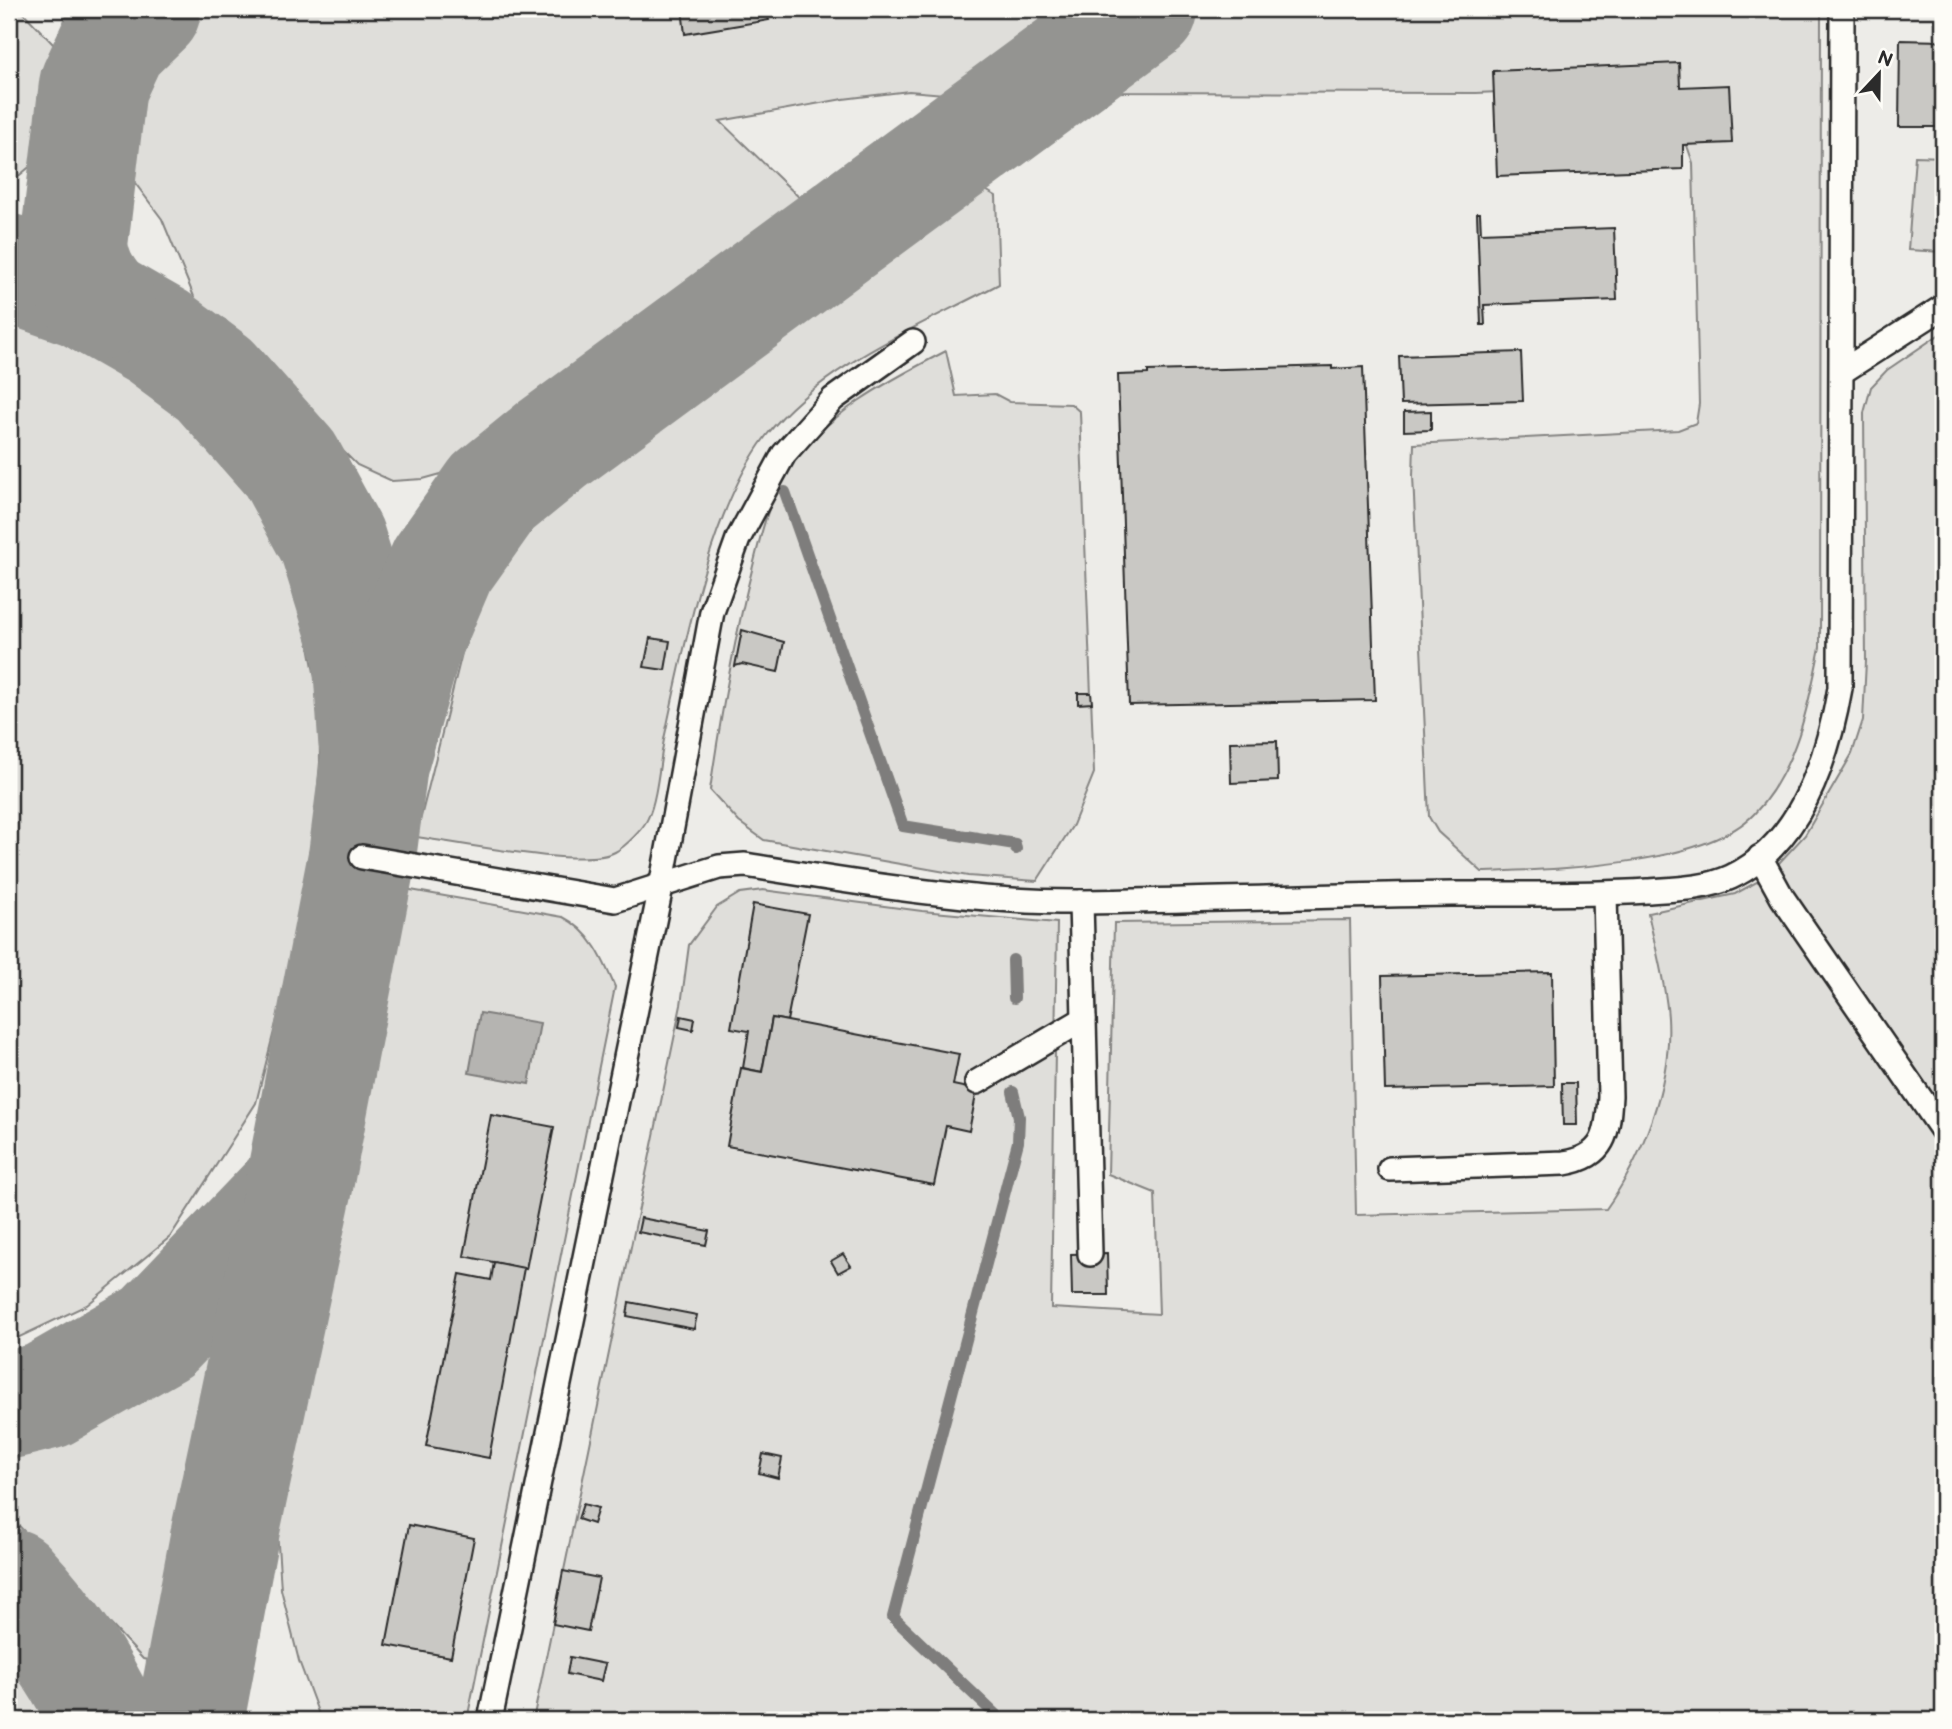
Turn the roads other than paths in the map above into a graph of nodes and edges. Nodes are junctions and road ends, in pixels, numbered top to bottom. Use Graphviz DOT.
graph roads {
  1 [pos="1842,9"];
  2 [pos="1943,307"];
  3 [pos="913,342"];
  4 [pos="1843,371"];
  5 [pos="362,857"];
  6 [pos="1760,857"];
  7 [pos="661,887"];
  8 [pos="1605,894"];
  9 [pos="1082,902"];
  10 [pos="1084,1019"];
  11 [pos="977,1082"];
  12 [pos="1943,1131"];
  13 [pos="1390,1169"];
  14 [pos="1090,1254"];
  15 [pos="489,1720"];
  1 -- 4 [label="lane"];
  2 -- 4 [label="lane"];
  3 -- 7 [label="lane"];
  4 -- 6 [label="lane"];
  5 -- 7 [label="lane"];
  6 -- 8 [label="lane"];
  6 -- 12 [label="lane"];
  7 -- 9 [label="lane"];
  7 -- 15 [label="lane"];
  8 -- 9 [label="lane"];
  8 -- 13 [label="lane"];
  9 -- 10 [label="lane"];
  10 -- 11 [label="lane"];
  10 -- 14 [label="lane"];
}
